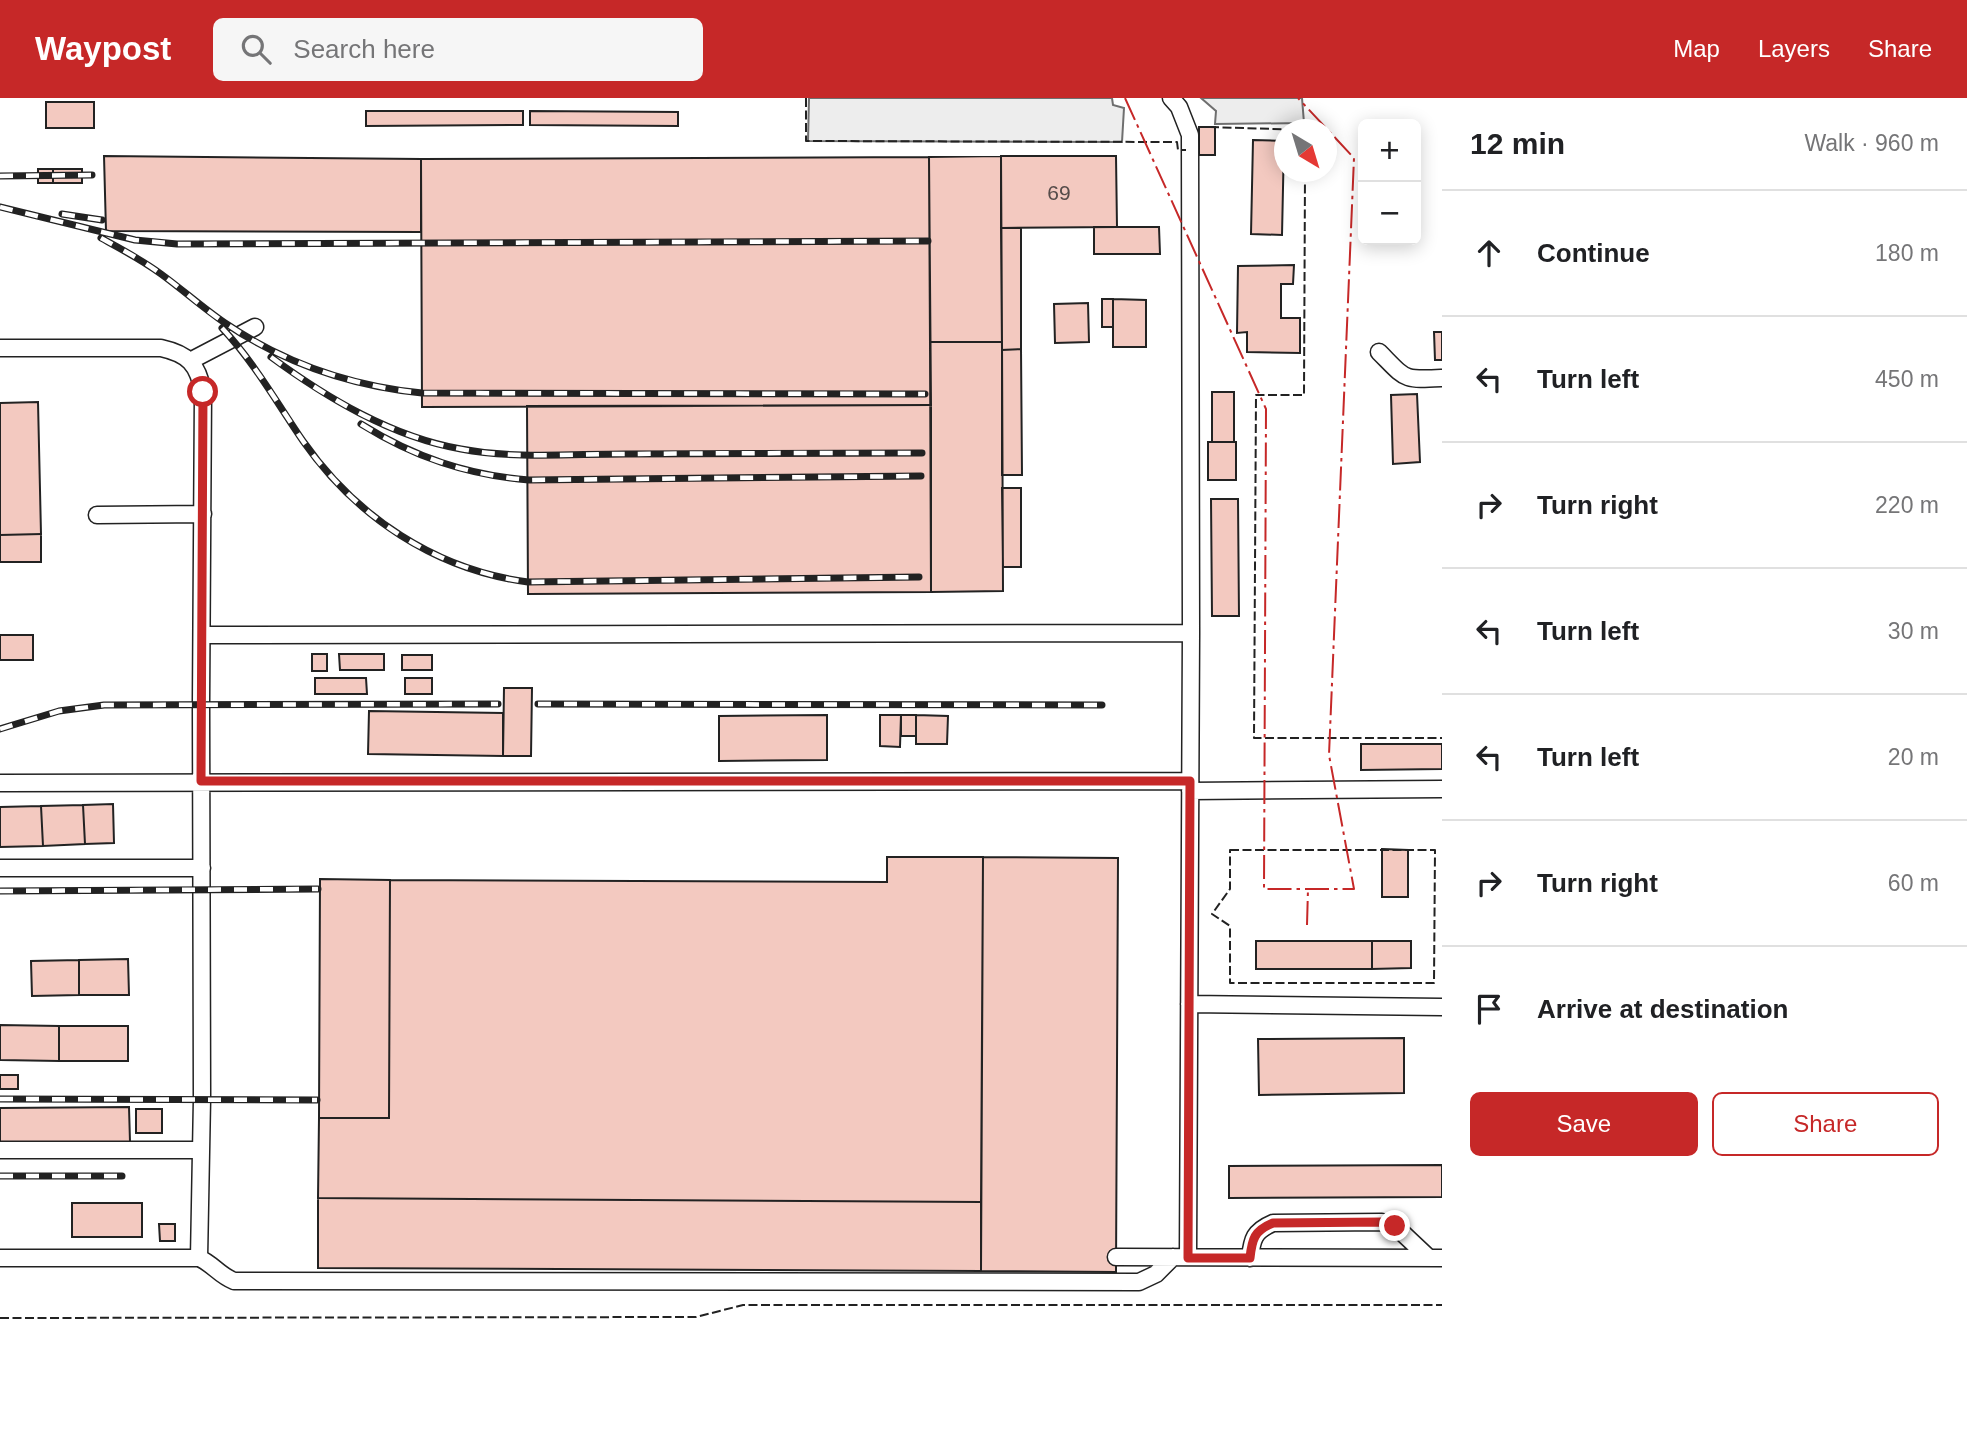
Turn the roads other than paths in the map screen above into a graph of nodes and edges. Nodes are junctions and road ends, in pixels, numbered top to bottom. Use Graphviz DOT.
graph roads {
  1 [pos="1171,98"];
  2 [pos="255,327"];
  3 [pos="0,348"];
  4 [pos="1379,352"];
  5 [pos="190,361"];
  6 [pos="1442,378"];
  7 [pos="203,514"];
  8 [pos="97,515"];
  9 [pos="1191,633"];
  10 [pos="202,635"];
  11 [pos="201,781"];
  12 [pos="0,783"];
  13 [pos="1190,786"];
  14 [pos="1442,789"];
  15 [pos="202,868"];
  16 [pos="0,869"];
  17 [pos="1189,1004"];
  18 [pos="1442,1007"];
  19 [pos="0,1150"];
  20 [pos="201,1150"];
  21 [pos="1116,1257"];
  22 [pos="1180,1257"];
  23 [pos="0,1258"];
  24 [pos="199,1258"];
  25 [pos="1250,1258"];
  26 [pos="1436,1258"];
  1 -- 9 [label="street"];
  2 -- 5 [label="street"];
  3 -- 5 [label="street"];
  4 -- 6 [label="street"];
  5 -- 7 [label="street"];
  7 -- 8 [label="street"];
  7 -- 10 [label="street"];
  9 -- 10 [label="street"];
  9 -- 13 [label="street"];
  10 -- 11 [label="street"];
  11 -- 12 [label="street"];
  11 -- 13 [label="street"];
  11 -- 15 [label="street"];
  13 -- 14 [label="street"];
  13 -- 17 [label="street"];
  15 -- 16 [label="street"];
  15 -- 20 [label="street"];
  17 -- 18 [label="street"];
  17 -- 22 [label="street"];
  19 -- 20 [label="street"];
  20 -- 24 [label="street"];
  21 -- 22 [label="street"];
  22 -- 24 [label="street"];
  22 -- 25 [label="street"];
  23 -- 24 [label="street"];
  25 -- 26 [label="street"];
  25 -- 26 [label="street"];
}
